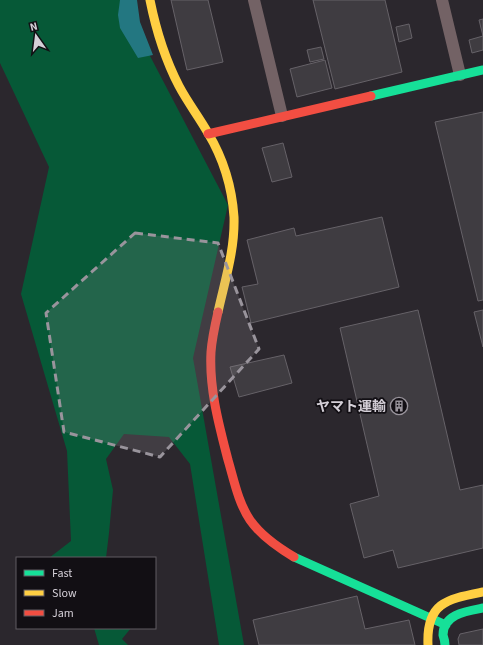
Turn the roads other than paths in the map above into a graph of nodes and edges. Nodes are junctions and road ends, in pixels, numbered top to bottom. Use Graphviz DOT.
graph roads {
  1 [pos="150,0"];
  2 [pos="254,0"];
  3 [pos="442,0"];
  4 [pos="483,70"];
  5 [pos="460,75"];
  6 [pos="282,116"];
  7 [pos="208,134"];
  8 [pos="483,592"];
  9 [pos="483,608"];
  10 [pos="431,618"];
  11 [pos="446,624"];
  12 [pos="428,645"];
  13 [pos="445,645"];
  1 -- 7 [label="street"];
  2 -- 6 [label="street"];
  3 -- 5 [label="street"];
  4 -- 5 [label="street"];
  5 -- 6 [label="street"];
  6 -- 7 [label="street"];
  7 -- 10 [label="street"];
  8 -- 10 [label="street"];
  9 -- 11 [label="street"];
  10 -- 11 [label="street"];
  10 -- 12 [label="street"];
  11 -- 13 [label="street"];
}
